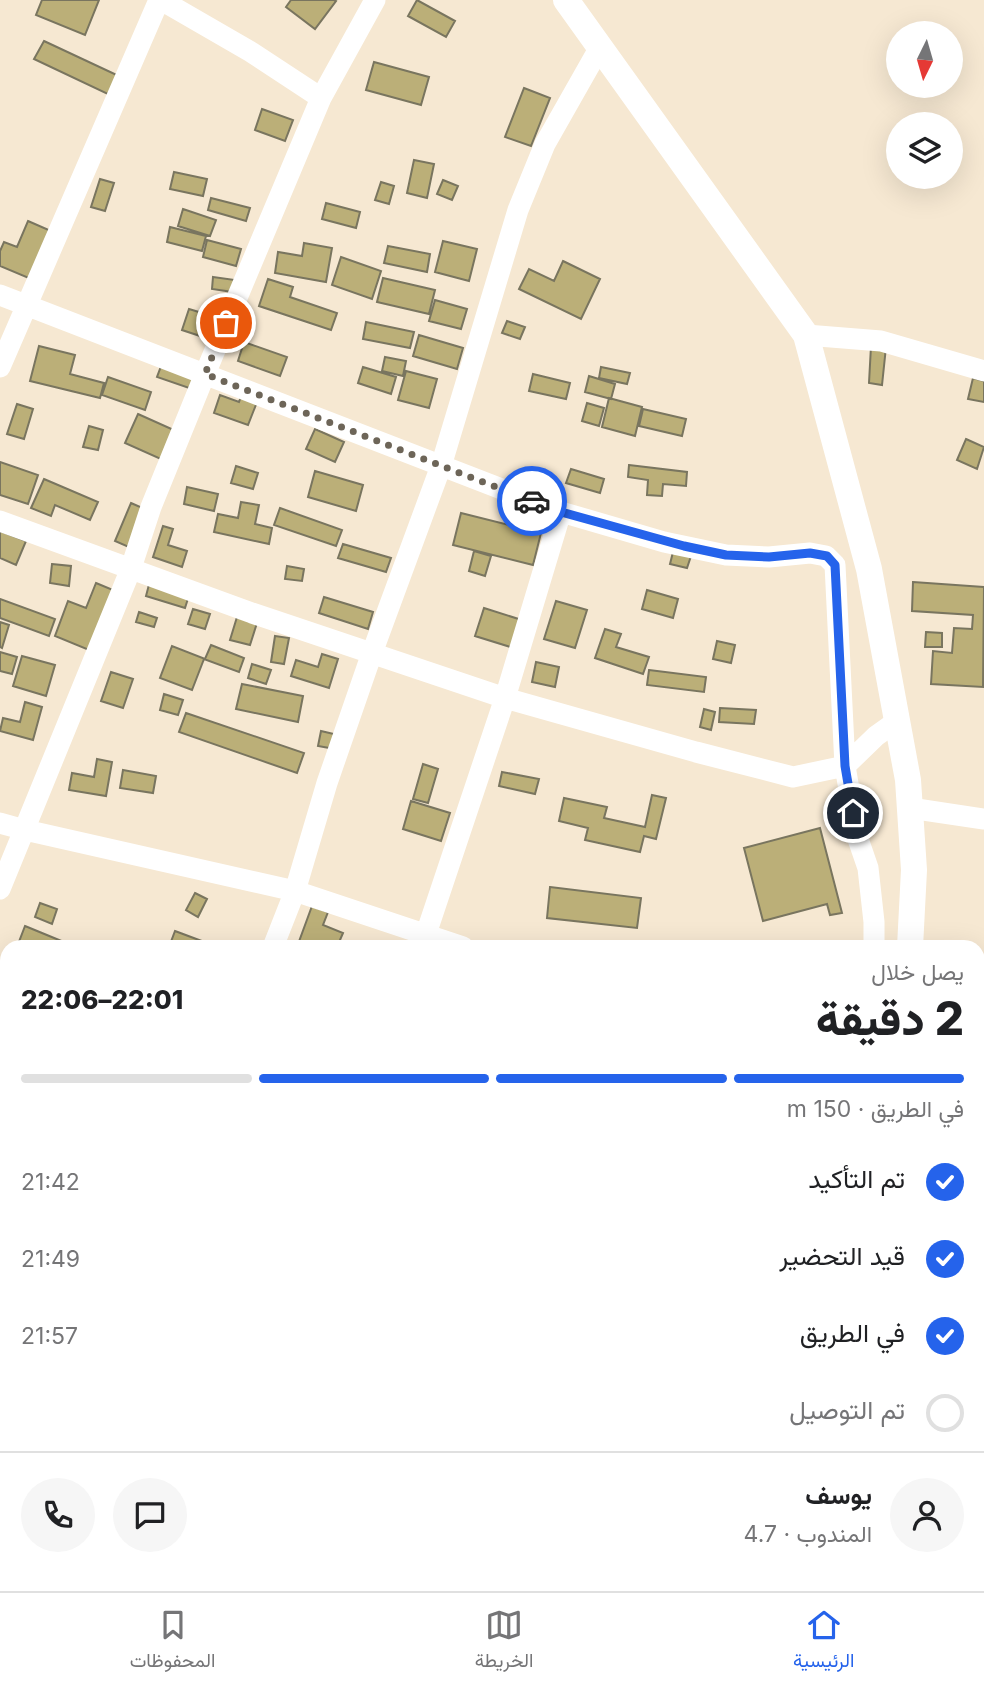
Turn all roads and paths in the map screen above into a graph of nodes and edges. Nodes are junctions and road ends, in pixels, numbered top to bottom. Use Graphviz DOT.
graph roads {
  1 [pos="160,0"];
  2 [pos="375,0"];
  3 [pos="566,0"];
  4 [pos="600,47"];
  5 [pos="321,98"];
  6 [pos="0,295"];
  7 [pos="25,305"];
  8 [pos="806,335"];
  9 [pos="0,367"];
  10 [pos="984,371"];
  11 [pos="205,374"];
  12 [pos="441,466"];
  13 [pos="561,512"];
  14 [pos="0,521"];
  15 [pos="131,570"];
  16 [pos="372,653"];
  17 [pos="505,698"];
  18 [pos="897,721"];
  19 [pos="845,766"];
  20 [pos="910,808"];
  21 [pos="984,819"];
  22 [pos="0,823"];
  23 [pos="25,831"];
  24 [pos="0,889"];
  25 [pos="295,891"];
  26 [pos="426,934"];
  27 [pos="276,940"];
  28 [pos="443,940"];
  29 [pos="874,940"];
  30 [pos="910,940"];
  1 -- 5 [label="street"];
  1 -- 7 [label="street"];
  2 -- 5 [label="street"];
  3 -- 4 [label="street"];
  4 -- 8 [label="street"];
  4 -- 12 [label="street"];
  5 -- 11 [label="street"];
  6 -- 7 [label="street"];
  7 -- 9 [label="street"];
  7 -- 11 [label="street"];
  8 -- 10 [label="street"];
  8 -- 18 [label="street"];
  11 -- 12 [label="street"];
  11 -- 15 [label="street"];
  12 -- 13 [label="street"];
  12 -- 16 [label="street"];
  13 -- 17 [label="street"];
  13 -- 19 [label="street"];
  14 -- 15 [label="street"];
  15 -- 16 [label="street"];
  15 -- 23 [label="street"];
  16 -- 17 [label="street"];
  16 -- 25 [label="street"];
  17 -- 19 [label="street"];
  17 -- 26 [label="street"];
  18 -- 19 [label="street"];
  18 -- 20 [label="street"];
  19 -- 29 [label="street"];
  20 -- 21 [label="street"];
  20 -- 30 [label="street"];
  22 -- 23 [label="street"];
  23 -- 24 [label="street"];
  23 -- 25 [label="street"];
  25 -- 26 [label="street"];
  25 -- 27 [label="street"];
  26 -- 28 [label="street"];
}
